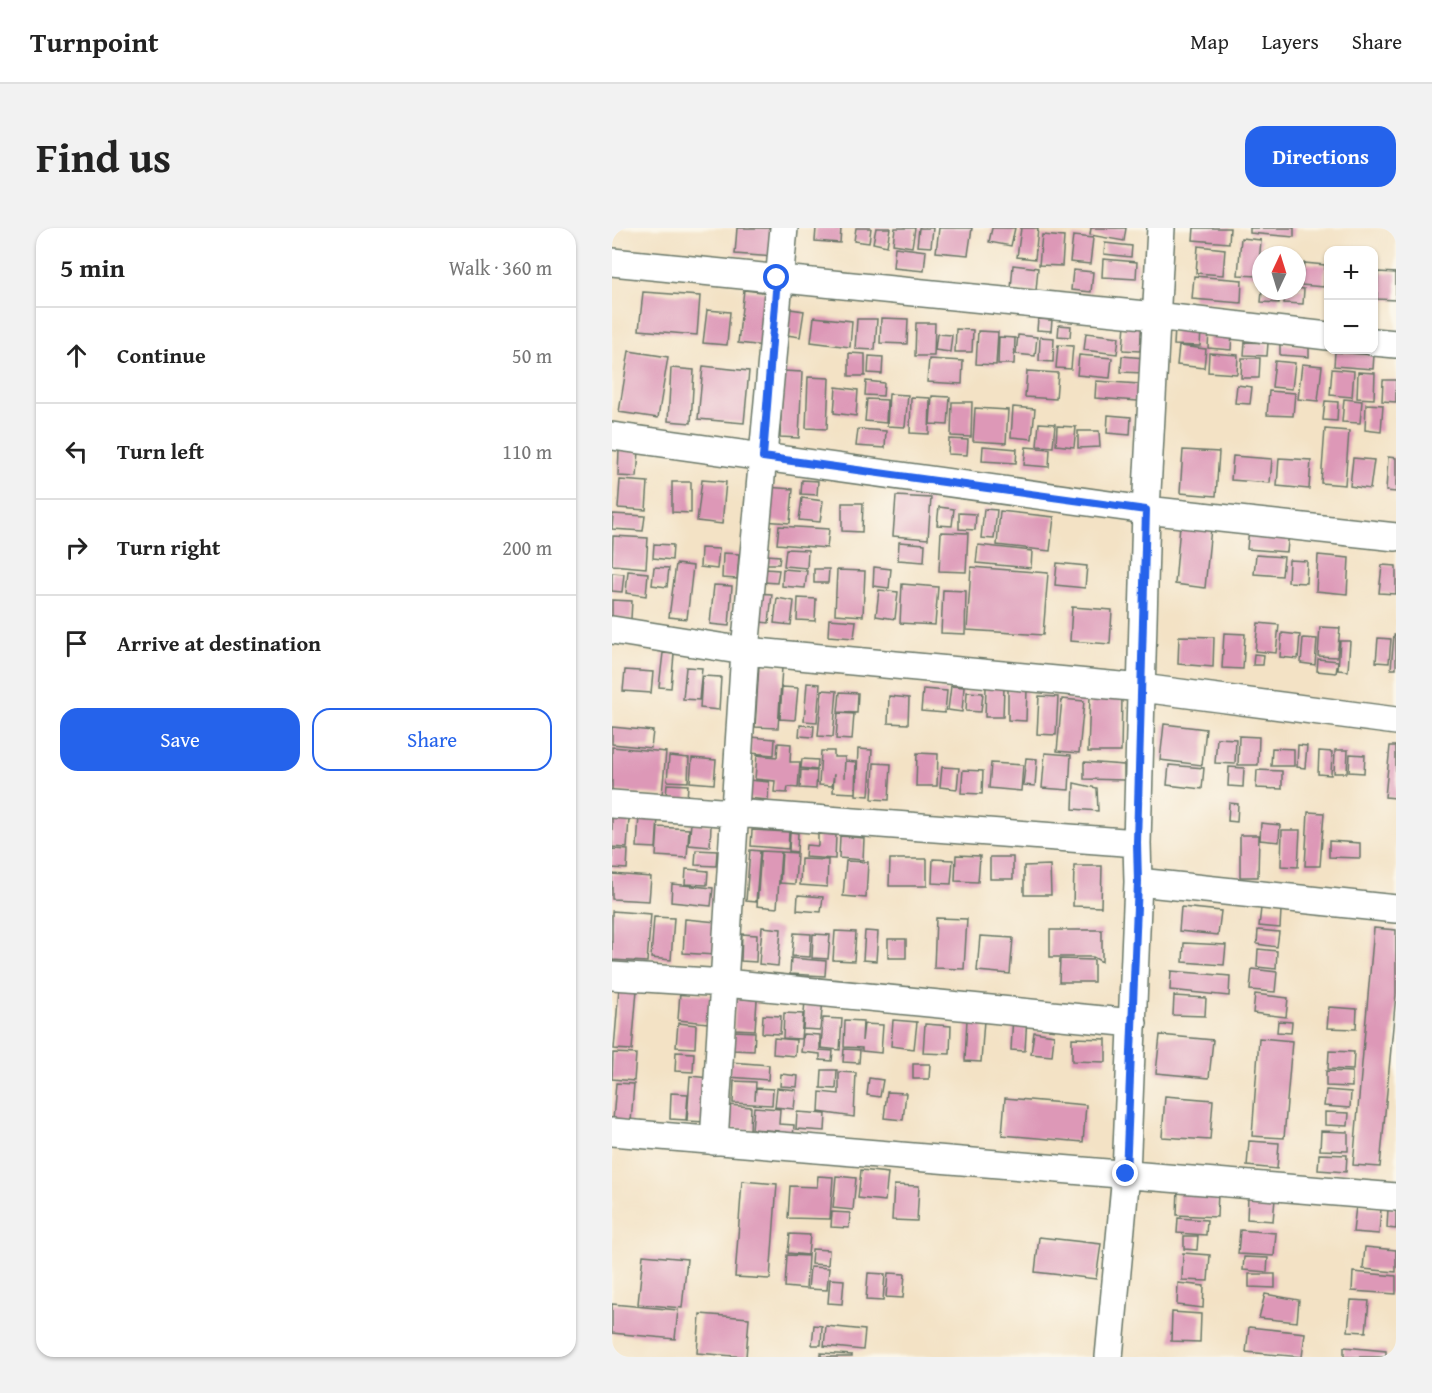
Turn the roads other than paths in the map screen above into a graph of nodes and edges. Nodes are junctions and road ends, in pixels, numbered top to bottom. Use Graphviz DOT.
graph roads {
  1 [pos="783,228"];
  2 [pos="1161,228"];
  3 [pos="612,262"];
  4 [pos="777,278"];
  5 [pos="1155,316"];
  6 [pos="1324,335"];
  7 [pos="1378,342"];
  8 [pos="1396,344"];
  9 [pos="612,436"];
  10 [pos="763,457"];
  11 [pos="1146,510"];
  12 [pos="1396,537"];
  13 [pos="612,630"];
  14 [pos="745,651"];
  15 [pos="1142,688"];
  16 [pos="1396,721"];
  17 [pos="612,804"];
  18 [pos="736,814"];
  19 [pos="1137,843"];
  20 [pos="1138,882"];
  21 [pos="1396,909"];
  22 [pos="612,976"];
  23 [pos="725,983"];
  24 [pos="1133,1023"];
  25 [pos="612,1132"];
  26 [pos="714,1141"];
  27 [pos="1126,1174"];
  28 [pos="1396,1197"];
  29 [pos="1109,1357"];
  1 -- 4 [label="street"];
  2 -- 5 [label="street"];
  3 -- 4 [label="street"];
  4 -- 5 [label="street"];
  4 -- 10 [label="street"];
  5 -- 6 [label="street"];
  5 -- 11 [label="street"];
  7 -- 8 [label="street"];
  9 -- 10 [label="street"];
  10 -- 11 [label="street"];
  10 -- 14 [label="street"];
  11 -- 12 [label="street"];
  11 -- 15 [label="street"];
  13 -- 14 [label="street"];
  14 -- 15 [label="street"];
  14 -- 18 [label="street"];
  15 -- 16 [label="street"];
  15 -- 19 [label="street"];
  17 -- 18 [label="street"];
  18 -- 19 [label="street"];
  18 -- 23 [label="street"];
  19 -- 20 [label="street"];
  20 -- 21 [label="street"];
  20 -- 24 [label="street"];
  22 -- 23 [label="street"];
  23 -- 24 [label="street"];
  23 -- 26 [label="street"];
  24 -- 27 [label="street"];
  25 -- 26 [label="street"];
  26 -- 27 [label="street"];
  27 -- 28 [label="street"];
  27 -- 29 [label="street"];
}
